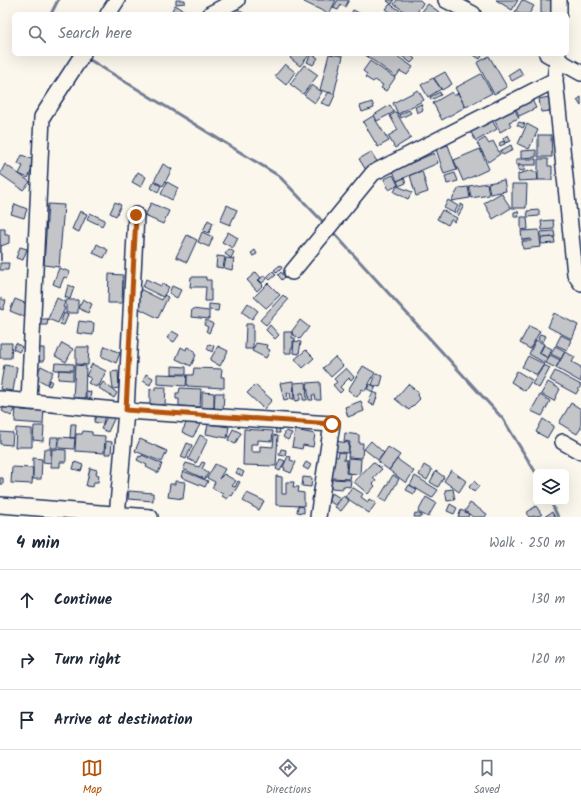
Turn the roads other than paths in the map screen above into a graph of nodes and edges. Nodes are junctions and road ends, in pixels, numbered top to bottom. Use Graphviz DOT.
graph roads {
  1 [pos="117,0"];
  2 [pos="237,0"];
  3 [pos="446,0"];
  4 [pos="559,0"];
  5 [pos="109,12"];
  6 [pos="214,12"];
  7 [pos="468,12"];
  8 [pos="559,12"];
  9 [pos="81,56"];
  10 [pos="554,56"];
  11 [pos="581,73"];
  12 [pos="555,80"];
  13 [pos="567,192"];
  14 [pos="581,200"];
  15 [pos="136,215"];
  16 [pos="292,272"];
  17 [pos="581,283"];
  18 [pos="0,399"];
  19 [pos="29,402"];
  20 [pos="126,410"];
  21 [pos="563,442"];
  22 [pos="581,452"];
  23 [pos="0,505"];
  24 [pos="117,516"];
  25 [pos="150,517"];
  26 [pos="318,517"];
  1 -- 5 [label="street"];
  2 -- 6 [label="street"];
  3 -- 7 [label="street"];
  4 -- 8 [label="street"];
  9 -- 19 [label="street"];
  10 -- 11 [label="street"];
  10 -- 12 [label="street"];
  12 -- 13 [label="street"];
  12 -- 16 [label="street"];
  13 -- 14 [label="street"];
  13 -- 17 [label="street"];
  15 -- 20 [label="street"];
  18 -- 19 [label="street"];
  19 -- 20 [label="street"];
  20 -- 24 [label="street"];
  20 -- 26 [label="street"];
  21 -- 22 [label="street"];
  23 -- 24 [label="street"];
  24 -- 25 [label="street"];
}
